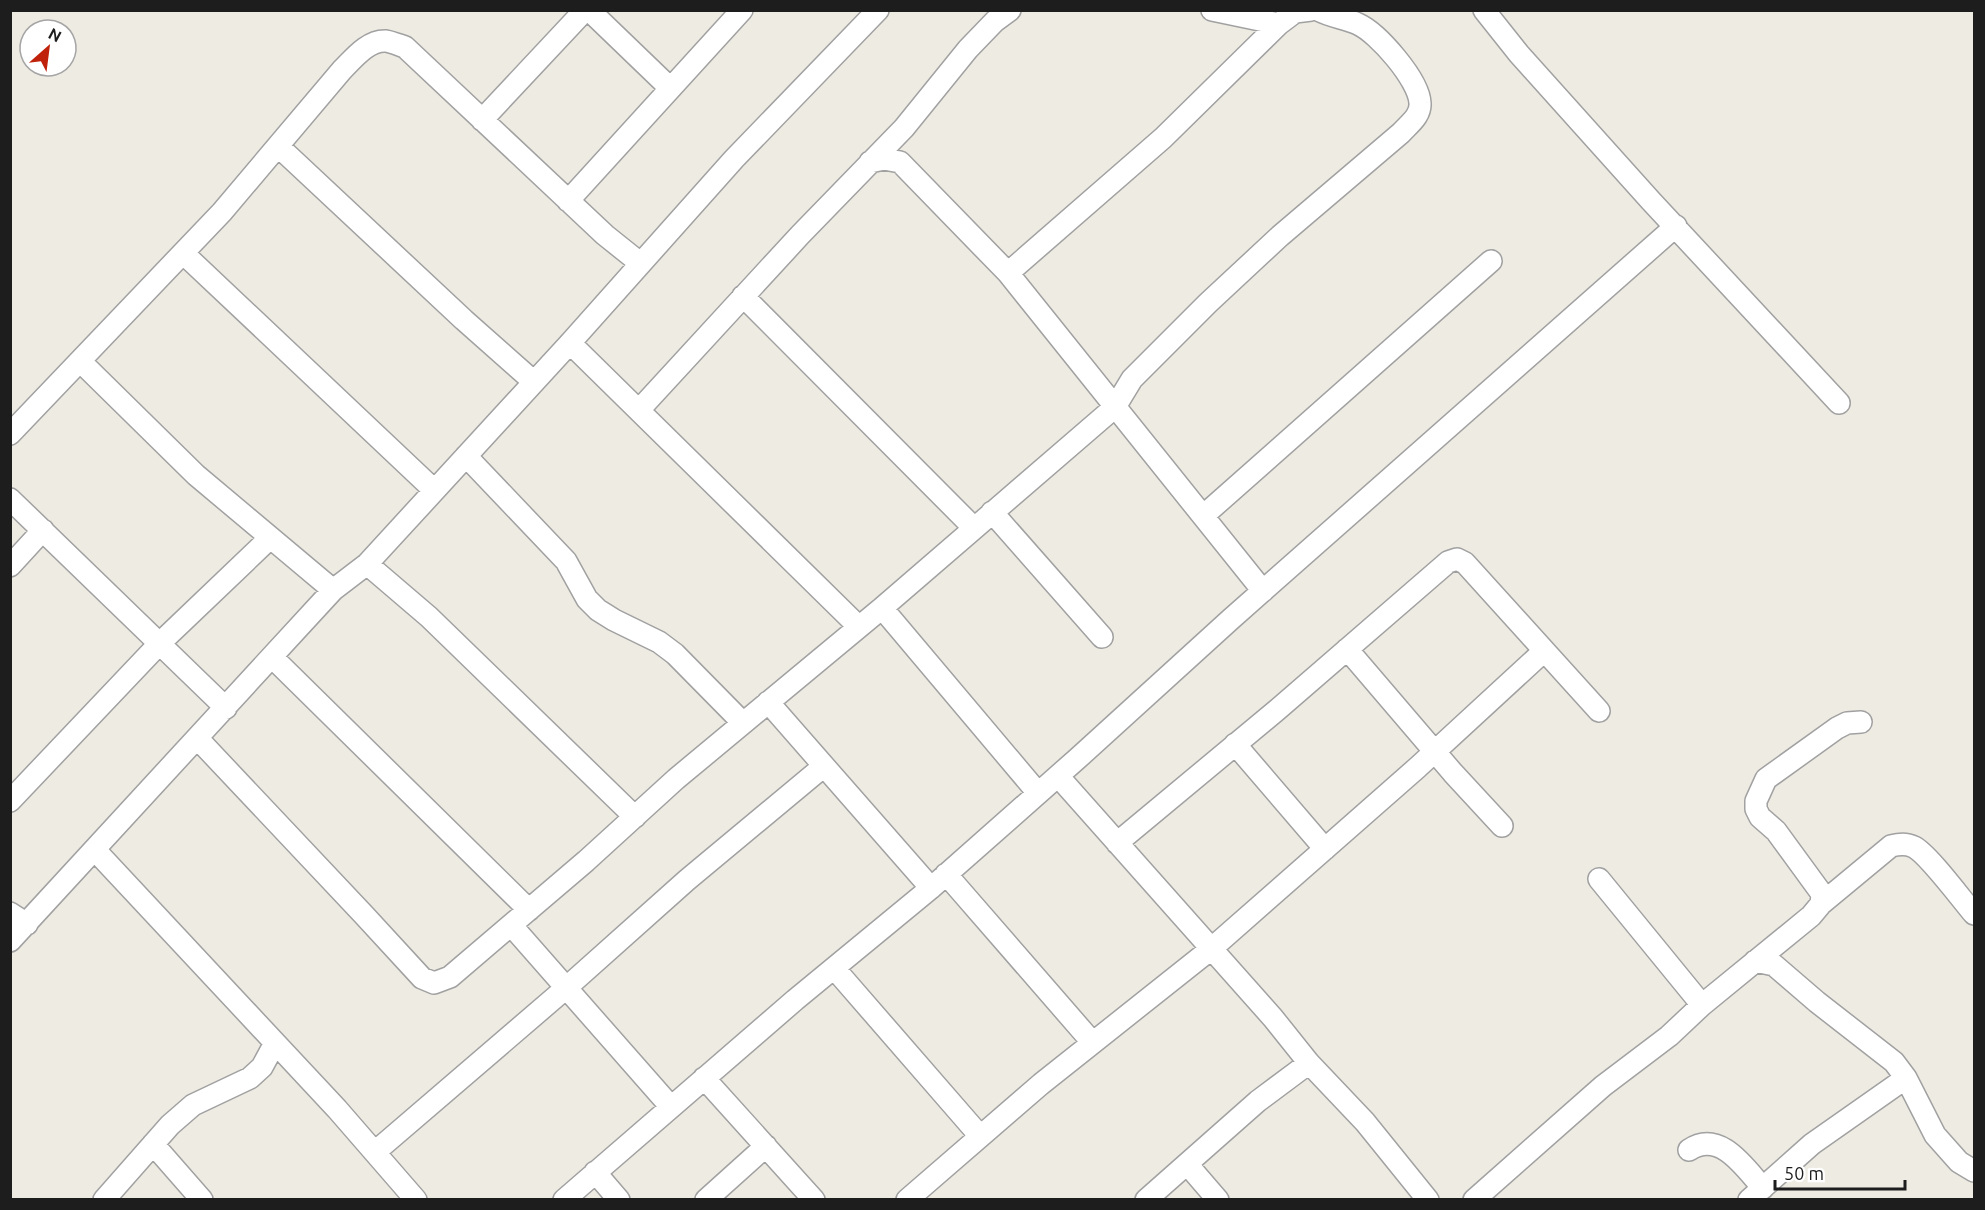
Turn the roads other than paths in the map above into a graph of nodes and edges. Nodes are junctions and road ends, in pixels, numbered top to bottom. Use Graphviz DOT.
graph roads {
  1 [pos="587,10"];
  2 [pos="742,10"];
  3 [pos="878,10"];
  4 [pos="1010,10"];
  5 [pos="1212,10"];
  6 [pos="1311,10"];
  7 [pos="1318,10"];
  8 [pos="1484,10"];
  9 [pos="1279,24"];
  10 [pos="670,87"];
  11 [pos="482,120"];
  12 [pos="278,146"];
  13 [pos="870,162"];
  14 [pos="568,201"];
  15 [pos="1676,226"];
  16 [pos="183,253"];
  17 [pos="1491,261"];
  18 [pos="640,263"];
  19 [pos="1008,273"];
  20 [pos="743,296"];
  21 [pos="570,343"];
  22 [pos="80,361"];
  23 [pos="534,382"];
  24 [pos="1839,403"];
  25 [pos="1115,408"];
  26 [pos="639,410"];
  27 [pos="10,434"];
  28 [pos="466,456"];
  29 [pos="434,490"];
  30 [pos="10,499"];
  31 [pos="992,512"];
  32 [pos="1203,516"];
  33 [pos="973,527"];
  34 [pos="43,530"];
  35 [pos="270,538"];
  36 [pos="367,564"];
  37 [pos="10,566"];
  38 [pos="333,590"];
  39 [pos="1263,591"];
  40 [pos="882,608"];
  41 [pos="858,626"];
  42 [pos="1102,638"];
  43 [pos="160,643"];
  44 [pos="1347,648"];
  45 [pos="1544,651"];
  46 [pos="272,657"];
  47 [pos="768,702"];
  48 [pos="226,708"];
  49 [pos="1599,711"];
  50 [pos="1861,722"];
  51 [pos="743,723"];
  52 [pos="198,739"];
  53 [pos="1235,744"];
  54 [pos="1434,752"];
  55 [pos="824,766"];
  56 [pos="1058,776"];
  57 [pos="1038,793"];
  58 [pos="10,801"];
  59 [pos="635,817"];
  60 [pos="1502,826"];
  61 [pos="1117,843"];
  62 [pos="1325,849"];
  63 [pos="95,850"];
  64 [pos="1599,879"];
  65 [pos="938,881"];
  66 [pos="1821,904"];
  67 [pos="529,910"];
  68 [pos="1974,914"];
  69 [pos="19,918"];
  70 [pos="511,925"];
  71 [pos="10,942"];
  72 [pos="1211,949"];
  73 [pos="1755,961"];
  74 [pos="834,968"];
  75 [pos="566,988"];
  76 [pos="1702,1005"];
  77 [pos="1092,1042"];
  78 [pos="275,1043"];
  79 [pos="1309,1063"];
  80 [pos="704,1078"];
  81 [pos="1906,1078"];
  82 [pos="671,1107"];
  83 [pos="980,1136"];
  84 [pos="153,1144"];
  85 [pos="766,1146"];
  86 [pos="1689,1150"];
  87 [pos="375,1152"];
  88 [pos="1187,1164"];
  89 [pos="1974,1171"];
  90 [pos="595,1172"];
  91 [pos="1756,1194"];
  92 [pos="104,1200"];
  93 [pos="202,1200"];
  94 [pos="416,1200"];
  95 [pos="564,1200"];
  96 [pos="619,1200"];
  97 [pos="706,1200"];
  98 [pos="813,1200"];
  99 [pos="907,1200"];
  100 [pos="1146,1200"];
  101 [pos="1218,1200"];
  102 [pos="1428,1200"];
  103 [pos="1474,1200"];
  1 -- 10 [label="street"];
  1 -- 11 [label="street"];
  2 -- 10 [label="street"];
  3 -- 18 [label="street"];
  4 -- 13 [label="street"];
  5 -- 9 [label="street"];
  6 -- 9 [label="street"];
  7 -- 25 [label="street"];
  8 -- 15 [label="street"];
  9 -- 19 [label="street"];
  10 -- 14 [label="street"];
  11 -- 12 [label="street"];
  11 -- 14 [label="street"];
  12 -- 16 [label="street"];
  12 -- 23 [label="street"];
  13 -- 19 [label="street"];
  13 -- 20 [label="street"];
  14 -- 18 [label="street"];
  15 -- 24 [label="street"];
  15 -- 39 [label="street"];
  16 -- 22 [label="street"];
  16 -- 29 [label="street"];
  17 -- 32 [label="street"];
  18 -- 21 [label="street"];
  19 -- 25 [label="street"];
  20 -- 26 [label="street"];
  20 -- 33 [label="street"];
  21 -- 23 [label="street"];
  21 -- 26 [label="street"];
  22 -- 27 [label="street"];
  22 -- 35 [label="street"];
  23 -- 28 [label="street"];
  25 -- 31 [label="street"];
  25 -- 32 [label="street"];
  26 -- 41 [label="street"];
  28 -- 29 [label="street"];
  28 -- 51 [label="street"];
  29 -- 36 [label="street"];
  30 -- 34 [label="street"];
  31 -- 33 [label="street"];
  31 -- 42 [label="street"];
  32 -- 39 [label="street"];
  33 -- 40 [label="street"];
  34 -- 37 [label="street"];
  34 -- 43 [label="street"];
  35 -- 38 [label="street"];
  35 -- 43 [label="street"];
  36 -- 38 [label="street"];
  36 -- 59 [label="street"];
  38 -- 46 [label="street"];
  39 -- 56 [label="street"];
  40 -- 41 [label="street"];
  40 -- 57 [label="street"];
  41 -- 47 [label="street"];
  43 -- 48 [label="street"];
  43 -- 58 [label="street"];
  44 -- 45 [label="street"];
  44 -- 53 [label="street"];
  44 -- 54 [label="street"];
  45 -- 49 [label="street"];
  45 -- 54 [label="street"];
  46 -- 48 [label="street"];
  46 -- 67 [label="street"];
  47 -- 51 [label="street"];
  47 -- 55 [label="street"];
  48 -- 52 [label="street"];
  50 -- 66 [label="street"];
  51 -- 59 [label="street"];
  52 -- 63 [label="street"];
  52 -- 70 [label="street"];
  53 -- 61 [label="street"];
  53 -- 62 [label="street"];
  54 -- 60 [label="street"];
  54 -- 62 [label="street"];
  55 -- 65 [label="street"];
  55 -- 75 [label="street"];
  56 -- 57 [label="street"];
  56 -- 61 [label="street"];
  57 -- 65 [label="street"];
  59 -- 67 [label="street"];
  61 -- 72 [label="street"];
  62 -- 72 [label="street"];
  63 -- 69 [label="street"];
  63 -- 78 [label="street"];
  64 -- 76 [label="street"];
  65 -- 74 [label="street"];
  65 -- 77 [label="street"];
  66 -- 68 [label="street"];
  66 -- 73 [label="street"];
  67 -- 70 [label="street"];
  69 -- 71 [label="street"];
  70 -- 75 [label="street"];
  72 -- 77 [label="street"];
  72 -- 79 [label="street"];
  73 -- 76 [label="street"];
  73 -- 81 [label="street"];
  74 -- 80 [label="street"];
  74 -- 83 [label="street"];
  75 -- 82 [label="street"];
  75 -- 87 [label="street"];
  76 -- 103 [label="street"];
  77 -- 83 [label="street"];
  78 -- 84 [label="street"];
  78 -- 87 [label="street"];
  79 -- 88 [label="street"];
  79 -- 102 [label="street"];
  80 -- 82 [label="street"];
  80 -- 85 [label="street"];
  81 -- 89 [label="street"];
  81 -- 91 [label="street"];
  82 -- 90 [label="street"];
  83 -- 99 [label="street"];
  84 -- 92 [label="street"];
  84 -- 93 [label="street"];
  85 -- 97 [label="street"];
  85 -- 98 [label="street"];
  86 -- 91 [label="street"];
  87 -- 94 [label="street"];
  88 -- 100 [label="street"];
  88 -- 101 [label="street"];
  90 -- 95 [label="street"];
  90 -- 96 [label="street"];
}
